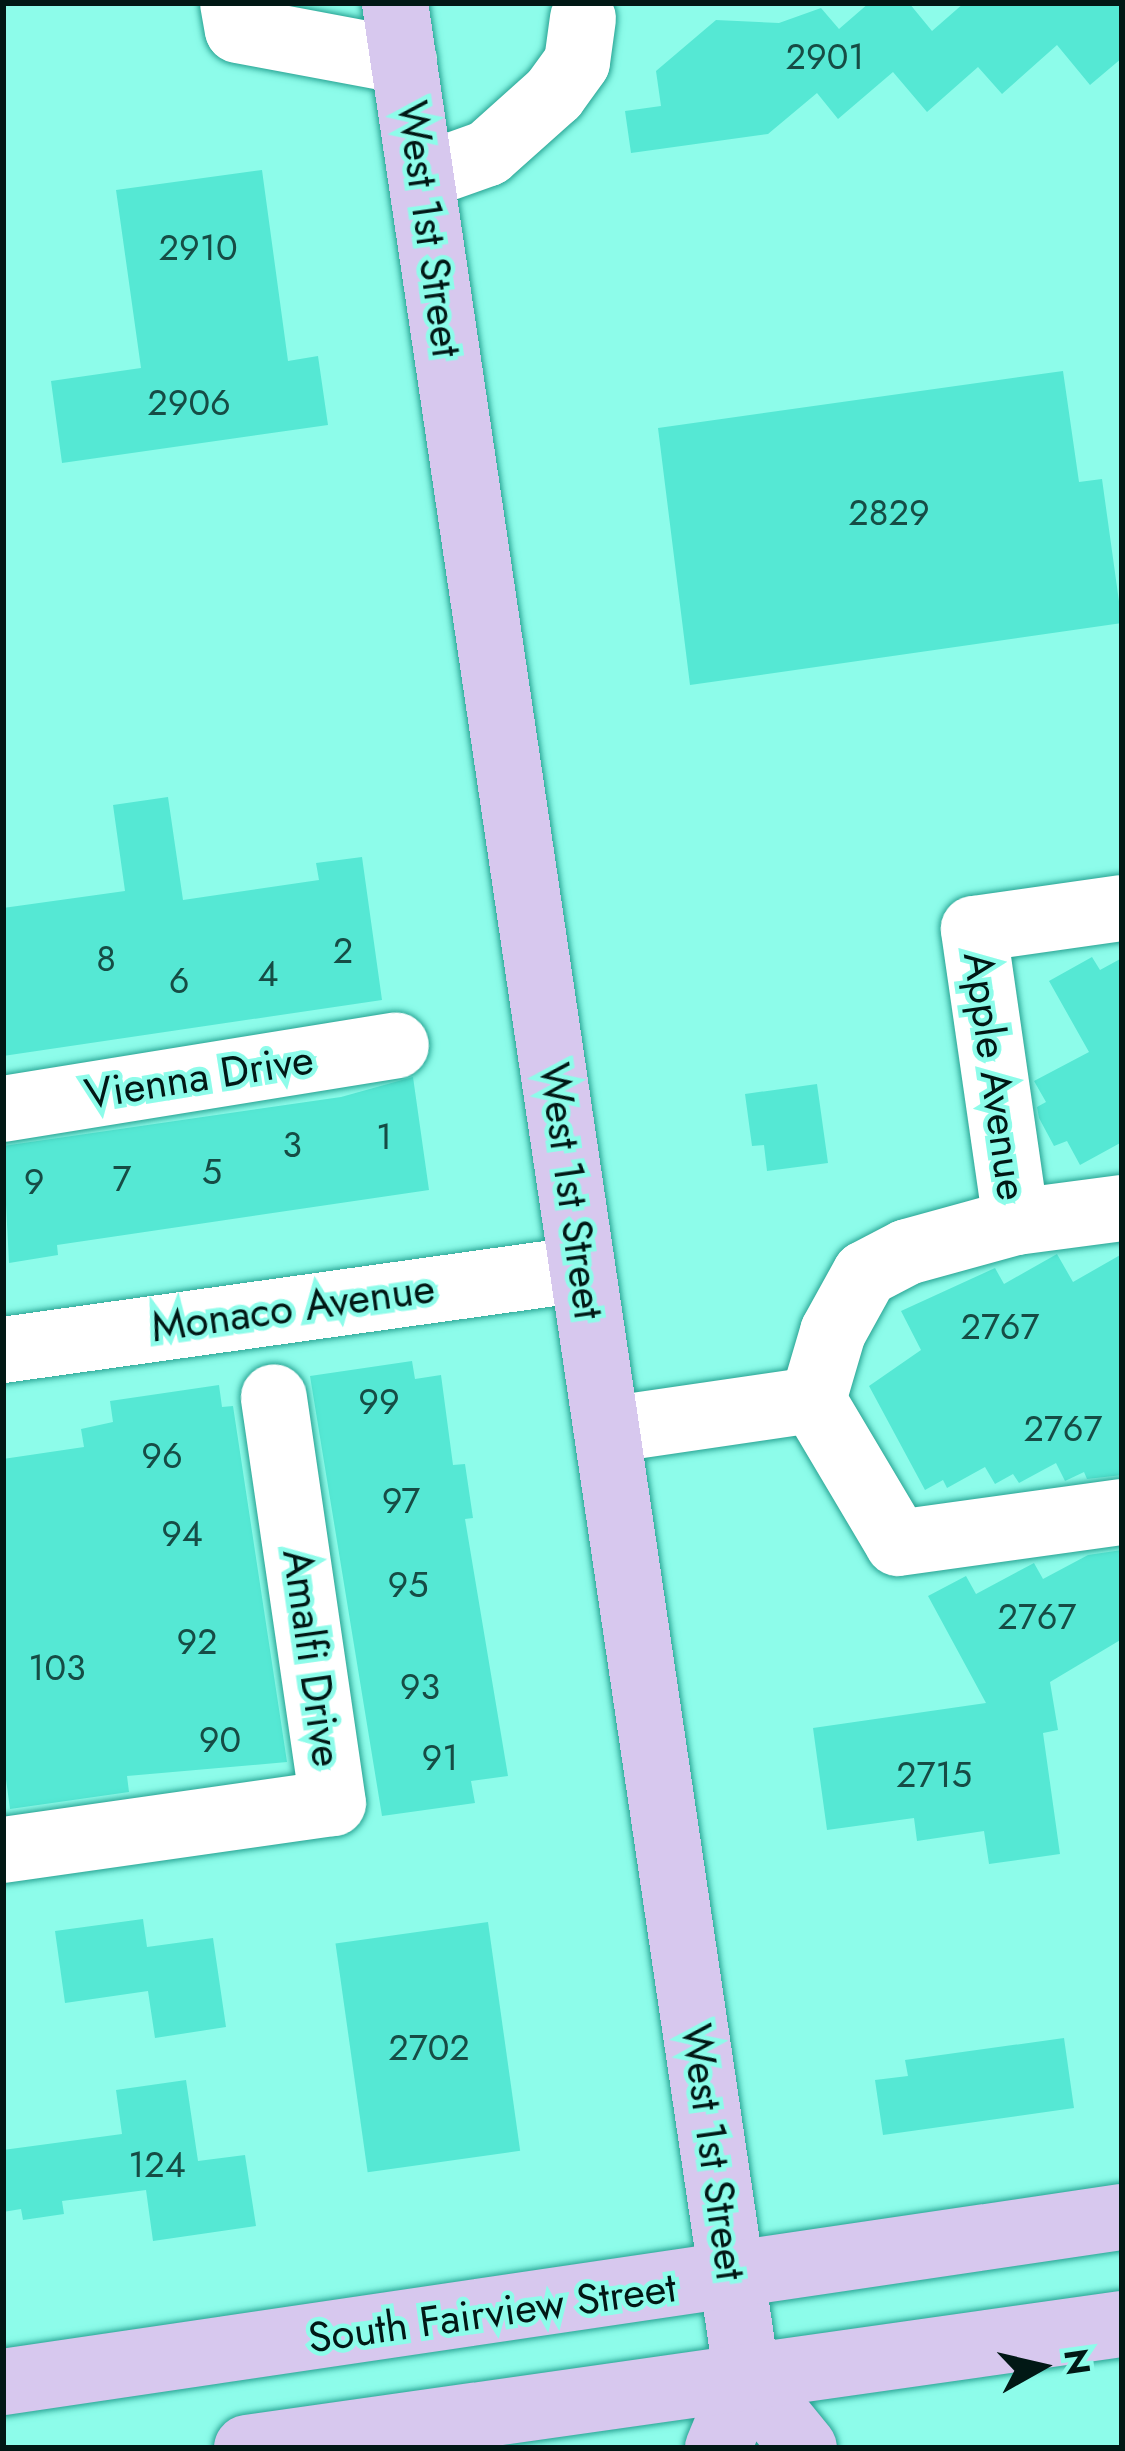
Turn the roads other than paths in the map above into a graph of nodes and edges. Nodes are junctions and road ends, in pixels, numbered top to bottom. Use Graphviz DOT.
graph roads {
  1 [pos="233,3"];
  2 [pos="583,18"];
  3 [pos="399,32"];
  4 [pos="421,177"];
  5 [pos="1122,908"];
  6 [pos="396,1045"];
  7 [pos="3,1109"];
  8 [pos="1122,1208"];
  9 [pos="1016,1222"];
  10 [pos="583,1269"];
  11 [pos="3,1350"];
  12 [pos="274,1396"];
  13 [pos="812,1400"];
  14 [pos="607,1430"];
  15 [pos="1122,1512"];
  16 [pos="3,1850"];
  17 [pos="1122,2217"];
  18 [pos="732,2279"];
  19 [pos="1122,2324"];
  20 [pos="747,2378"];
  21 [pos="3,2382"];
  22 [pos="247,2448"];
  23 [pos="718,2448"];
  24 [pos="804,2448"];
  1 -- 3 [label="street"];
  2 -- 4 [label="street"];
  3 -- 4 [label="main road, West 1st Street"];
  4 -- 10 [label="main road, West 1st Street"];
  5 -- 9 [label="street, Apple Avenue"];
  6 -- 7 [label="street, Vienna Drive"];
  8 -- 9 [label="street"];
  9 -- 13 [label="street"];
  10 -- 11 [label="street, Monaco Avenue"];
  10 -- 14 [label="main road, West 1st Street"];
  12 -- 16 [label="street, Amalfi Drive"];
  13 -- 14 [label="street"];
  13 -- 15 [label="street"];
  14 -- 18 [label="main road, West 1st Street"];
  17 -- 18 [label="main road, South Fairview Street"];
  18 -- 20 [label="main road, West 1st Street"];
  18 -- 21 [label="main road, South Fairview Street"];
  19 -- 20 [label="main road"];
  20 -- 22 [label="main road"];
  20 -- 23 [label="main road"];
  20 -- 24 [label="main road"];
}
